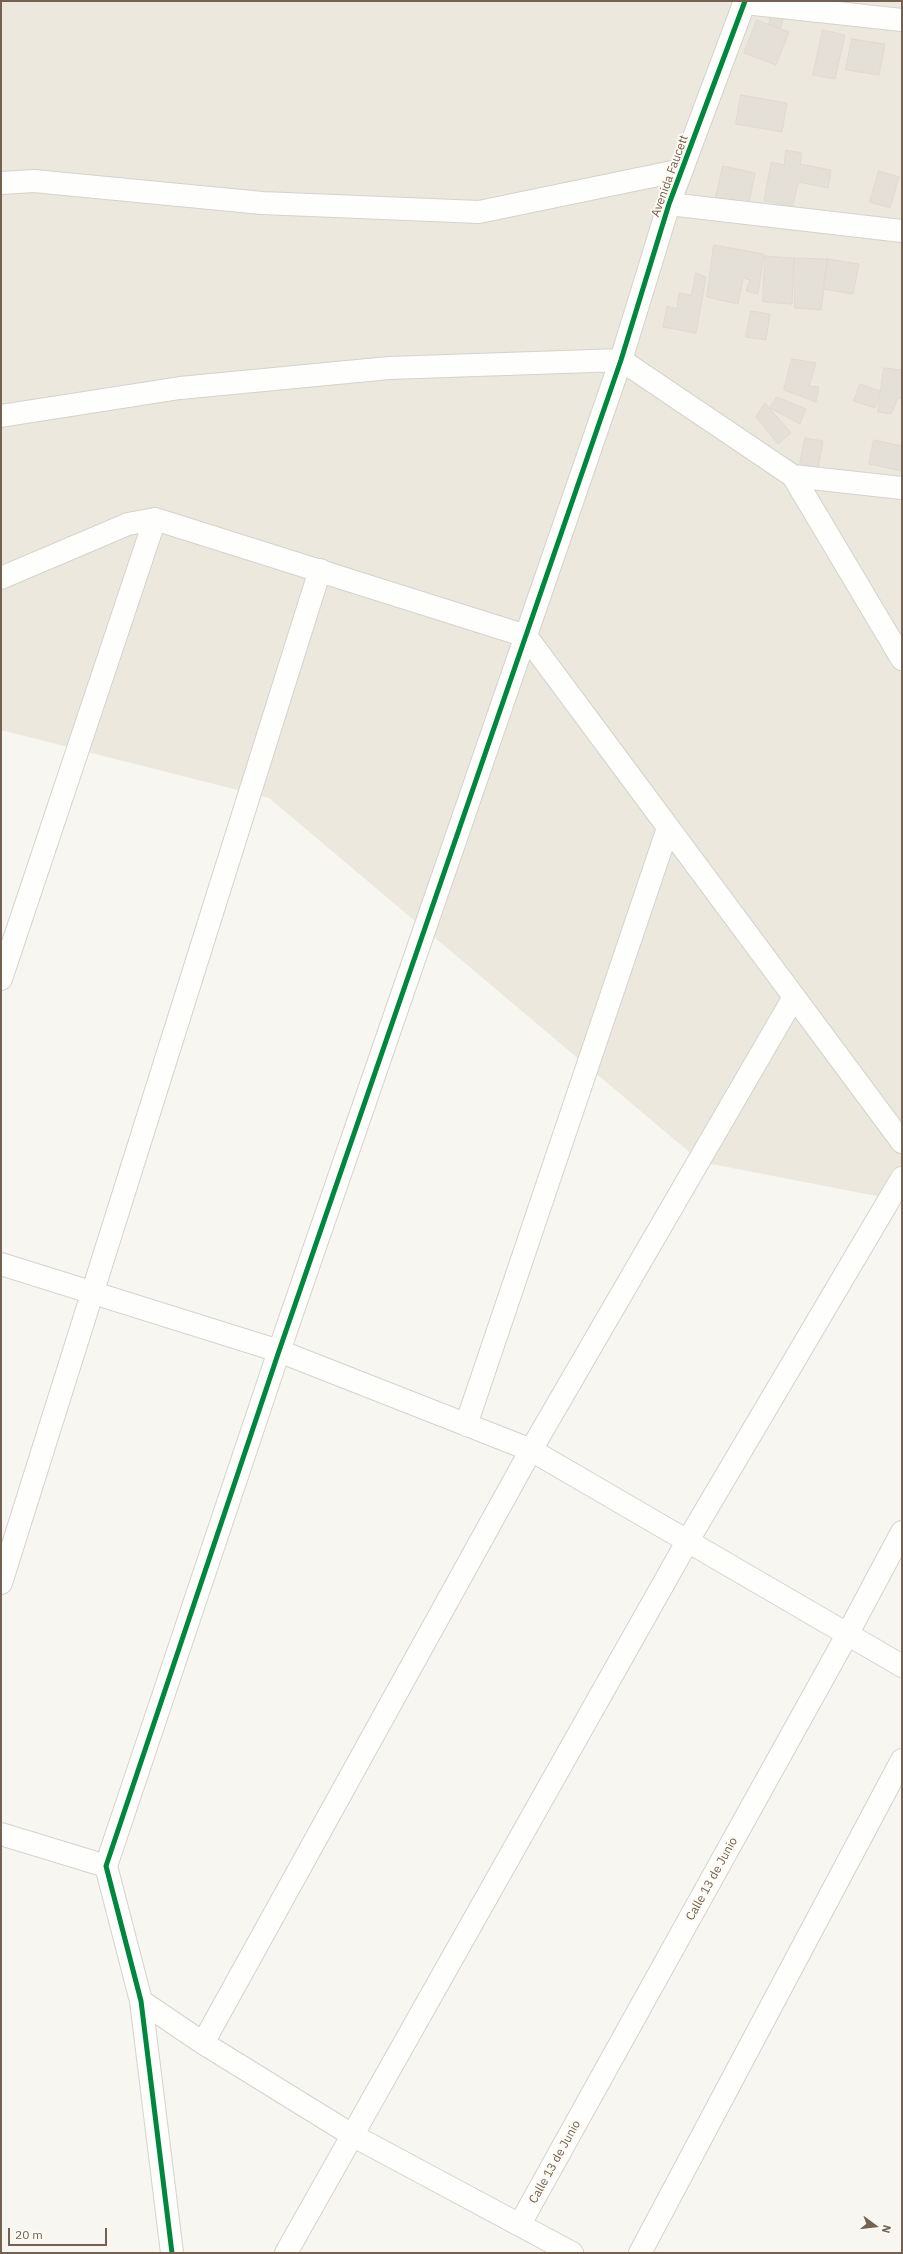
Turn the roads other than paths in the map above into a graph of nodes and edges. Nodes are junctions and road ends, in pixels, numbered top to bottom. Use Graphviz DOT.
graph roads {
  1 [pos="745,2"];
  2 [pos="902,20"];
  3 [pos="682,170"];
  4 [pos="1,183"];
  5 [pos="669,204"];
  6 [pos="902,231"];
  7 [pos="620,360"];
  8 [pos="1,416"];
  9 [pos="793,476"];
  10 [pos="902,488"];
  11 [pos="155,519"];
  12 [pos="320,570"];
  13 [pos="1,578"];
  14 [pos="526,636"];
  15 [pos="902,659"];
  16 [pos="668,828"];
  17 [pos="1,979"];
  18 [pos="794,997"];
  19 [pos="902,1142"];
  20 [pos="902,1178"];
  21 [pos="1,1264"];
  22 [pos="92,1293"];
  23 [pos="279,1351"];
  24 [pos="466,1425"];
  25 [pos="531,1450"];
  26 [pos="902,1532"];
  27 [pos="686,1542"];
  28 [pos="1,1583"];
  29 [pos="847,1635"];
  30 [pos="902,1666"];
  31 [pos="902,1760"];
  32 [pos="1,1834"];
  33 [pos="106,1866"];
  34 [pos="141,2000"];
  35 [pos="203,2043"];
  36 [pos="352,2135"];
  37 [pos="520,2224"];
  38 [pos="172,2253"];
  39 [pos="286,2253"];
  40 [pos="572,2253"];
  41 [pos="640,2253"];
  1 -- 2 [label="street"];
  1 -- 3 [label="street, Avenida Faucett"];
  3 -- 4 [label="street"];
  3 -- 5 [label="street, Avenida Faucett"];
  5 -- 6 [label="street"];
  5 -- 7 [label="street, Avenida Faucett"];
  7 -- 8 [label="street"];
  7 -- 9 [label="street"];
  7 -- 14 [label="street, Avenida Faucett"];
  9 -- 10 [label="street"];
  9 -- 15 [label="street"];
  11 -- 12 [label="street"];
  11 -- 13 [label="street"];
  11 -- 17 [label="street"];
  12 -- 14 [label="street"];
  12 -- 22 [label="street"];
  14 -- 16 [label="street"];
  14 -- 23 [label="street, Avenida Faucett"];
  16 -- 18 [label="street"];
  16 -- 24 [label="street"];
  18 -- 19 [label="street"];
  18 -- 25 [label="street"];
  20 -- 27 [label="street"];
  21 -- 22 [label="street"];
  22 -- 23 [label="street"];
  22 -- 28 [label="street"];
  23 -- 24 [label="street"];
  23 -- 33 [label="street, Avenida Faucett"];
  24 -- 25 [label="street"];
  25 -- 27 [label="street"];
  25 -- 35 [label="street"];
  26 -- 29 [label="street, Calle 13 de Junio"];
  27 -- 29 [label="street"];
  27 -- 36 [label="street"];
  29 -- 30 [label="street"];
  29 -- 37 [label="street, Calle 13 de Junio"];
  31 -- 41 [label="street"];
  32 -- 33 [label="street"];
  33 -- 34 [label="street"];
  34 -- 35 [label="street"];
  34 -- 38 [label="street"];
  35 -- 36 [label="street"];
  36 -- 37 [label="street"];
  36 -- 39 [label="street"];
  37 -- 40 [label="street"];
}
